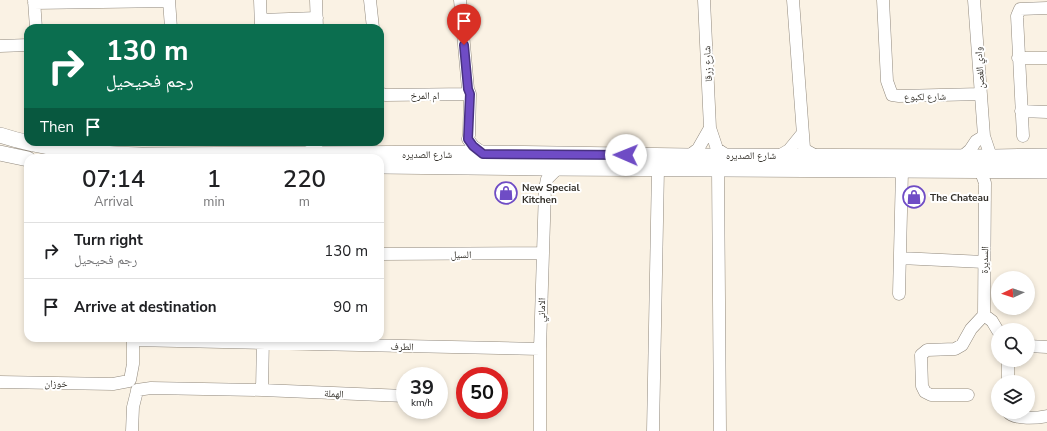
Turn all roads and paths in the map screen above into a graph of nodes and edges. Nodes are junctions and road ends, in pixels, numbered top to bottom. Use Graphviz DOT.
graph roads {
  1 [pos="260,0"];
  2 [pos="316,0"];
  3 [pos="370,0"];
  4 [pos="460,0"];
  5 [pos="704,0"];
  6 [pos="793,0"];
  7 [pos="883,0"];
  8 [pos="974,0"];
  9 [pos="169,1"];
  10 [pos="34,2"];
  11 [pos="1047,8"];
  12 [pos="317,23"];
  13 [pos="36,24"];
  14 [pos="171,24"];
  15 [pos="261,24"];
  16 [pos="373,24"];
  17 [pos="24,44"];
  18 [pos="0,46"];
  19 [pos="1018,58"];
  20 [pos="1047,58"];
  21 [pos="470,94"];
  22 [pos="981,94"];
  23 [pos="384,95"];
  24 [pos="1021,111"];
  25 [pos="1047,112"];
  26 [pos="0,128"];
  27 [pos="710,128"];
  28 [pos="802,134"];
  29 [pos="469,135"];
  30 [pos="984,136"];
  31 [pos="1023,136"];
  32 [pos="6,137"];
  33 [pos="24,141"];
  34 [pos="49,146"];
  35 [pos="315,146"];
  36 [pos="329,146"];
  37 [pos="0,153"];
  38 [pos="117,154"];
  39 [pos="306,154"];
  40 [pos="337,154"];
  41 [pos="451,154"];
  42 [pos="483,154"];
  43 [pos="726,155"];
  44 [pos="689,156"];
  45 [pos="779,156"];
  46 [pos="816,156"];
  47 [pos="963,156"];
  48 [pos="1047,156"];
  49 [pos="994,157"];
  50 [pos="24,158"];
  51 [pos="384,166"];
  52 [pos="533,168"];
  53 [pos="558,168"];
  54 [pos="658,169"];
  55 [pos="718,170"];
  56 [pos="902,171"];
  57 [pos="1047,171"];
  58 [pos="986,175"];
  59 [pos="545,189"];
  60 [pos="543,253"];
  61 [pos="384,254"];
  62 [pos="900,258"];
  63 [pos="984,262"];
  64 [pos="899,294"];
  65 [pos="984,315"];
  66 [pos="993,323"];
  67 [pos="133,342"];
  68 [pos="263,342"];
  69 [pos="298,342"];
  70 [pos="1035,346"];
  71 [pos="1047,347"];
  72 [pos="540,349"];
  73 [pos="0,382"];
  74 [pos="133,386"];
  75 [pos="262,390"];
  76 [pos="968,395"];
  77 [pos="396,396"];
  78 [pos="1047,416"];
  79 [pos="1035,417"];
  80 [pos="132,431"];
  81 [pos="540,431"];
  82 [pos="653,431"];
  83 [pos="720,431"];
  1 -- 15 [label="street"];
  2 -- 12 [label="street"];
  3 -- 16 [label="street"];
  4 -- 21 [label="street"];
  5 -- 27 [label="street, شارع زرقا"];
  6 -- 28 [label="street"];
  7 -- 22 [label="street, شارع لكبوع"];
  8 -- 22 [label="street, وادي الغصن"];
  9 -- 10 [label="street"];
  9 -- 14 [label="street"];
  10 -- 13 [label="street"];
  11 -- 19 [label="street"];
  12 -- 15 [label="street"];
  17 -- 18 [label="street"];
  19 -- 20 [label="street"];
  19 -- 24 [label="street"];
  21 -- 23 [label="street, ام المرخ"];
  21 -- 29 [label="street"];
  22 -- 30 [label="street, وادي الغصن"];
  24 -- 25 [label="street"];
  24 -- 31 [label="street"];
  26 -- 32 [label="main road"];
  27 -- 43 [label="street, شارع زرقا"];
  27 -- 44 [label="street"];
  28 -- 45 [label="street"];
  28 -- 46 [label="street"];
  29 -- 41 [label="street"];
  29 -- 42 [label="street"];
  30 -- 47 [label="street"];
  30 -- 49 [label="street, وادي الغصن"];
  32 -- 33 [label="main road, شارع الصديره"];
  34 -- 38 [label="main road, شارع الصديره"];
  35 -- 39 [label="street"];
  36 -- 40 [label="street"];
  37 -- 50 [label="main road"];
  40 -- 41 [label="main road, شارع الصديره"];
  41 -- 42 [label="main road, شارع الصديره"];
  42 -- 44 [label="main road, شارع الصديره"];
  43 -- 44 [label="main road, شارع الصديره"];
  43 -- 45 [label="main road, شارع الصديره"];
  45 -- 46 [label="main road, شارع الصديره"];
  46 -- 47 [label="main road, شارع الصديره"];
  47 -- 49 [label="main road, شارع الصديره"];
  48 -- 49 [label="main road, شارع الصديره"];
  51 -- 52 [label="main road, شارع الصديره"];
  52 -- 53 [label="main road, شارع الصديره"];
  52 -- 59 [label="street, الاماني"];
  53 -- 54 [label="main road, شارع الصديره"];
  53 -- 59 [label="street, الاماني"];
  54 -- 55 [label="main road, شارع الصديره"];
  54 -- 82 [label="street"];
  55 -- 56 [label="main road, شارع الصديره"];
  55 -- 83 [label="street"];
  56 -- 58 [label="main road, شارع الصديره"];
  56 -- 62 [label="street"];
  57 -- 58 [label="main road, شارع الصديره"];
  58 -- 63 [label="street, السديرة"];
  59 -- 60 [label="street, الاماني"];
  60 -- 61 [label="street, السيل"];
  60 -- 72 [label="street, الاماني"];
  62 -- 63 [label="street"];
  62 -- 64 [label="street"];
  63 -- 65 [label="street, السديرة"];
  65 -- 66 [label="street"];
  65 -- 76 [label="street"];
  67 -- 74 [label="street"];
  68 -- 75 [label="street"];
  69 -- 72 [label="street, الطرف"];
  70 -- 71 [label="street"];
  72 -- 81 [label="street, الاماني"];
  73 -- 74 [label="street, خوزان"];
  74 -- 75 [label="street, الهملة"];
  74 -- 80 [label="street"];
  75 -- 77 [label="street, الهملة"];
  78 -- 79 [label="street"];
}
